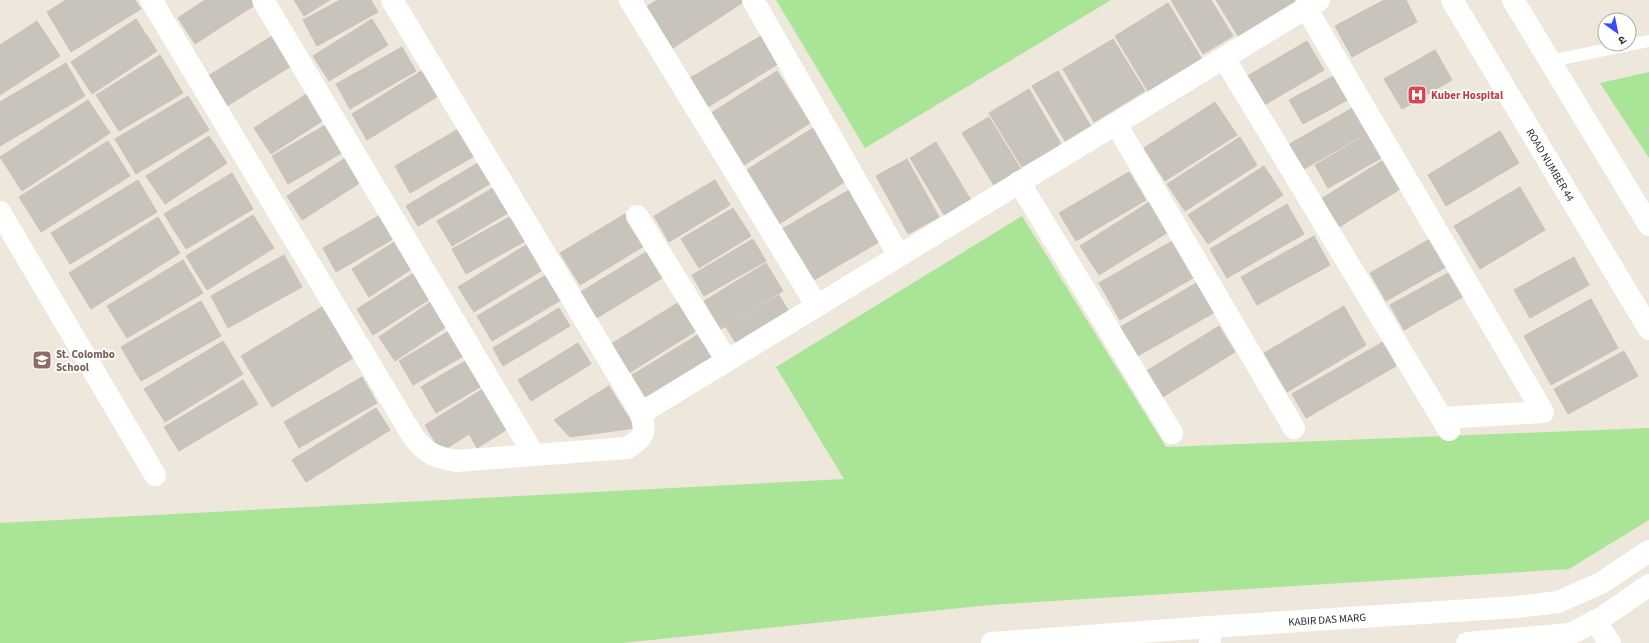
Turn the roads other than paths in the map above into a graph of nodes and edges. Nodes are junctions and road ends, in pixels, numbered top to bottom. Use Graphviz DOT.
graph roads {
  1 [pos="151,0"];
  2 [pos="263,0"];
  3 [pos="392,0"];
  4 [pos="630,0"];
  5 [pos="753,0"];
  6 [pos="1452,0"];
  7 [pos="1513,0"];
  8 [pos="1312,4"];
  9 [pos="1649,41"];
  10 [pos="1224,58"];
  11 [pos="1550,62"];
  12 [pos="1116,124"];
  13 [pos="1019,182"];
  14 [pos="0,212"];
  15 [pos="637,216"];
  16 [pos="1649,225"];
  17 [pos="899,256"];
  18 [pos="817,306"];
  19 [pos="1649,329"];
  20 [pos="727,361"];
  21 [pos="641,413"];
  22 [pos="1294,428"];
  23 [pos="1172,433"];
  24 [pos="534,455"];
  25 [pos="155,475"];
  26 [pos="1649,551"];
  27 [pos="1649,585"];
  28 [pos="1595,621"];
  29 [pos="1209,635"];
  30 [pos="992,643"];
  31 [pos="1467,643"];
  32 [pos="1610,643"];
  1 -- 24 [label="street"];
  2 -- 24 [label="street"];
  3 -- 21 [label="street"];
  4 -- 18 [label="street"];
  5 -- 17 [label="street"];
  6 -- 19 [label="street, ROAD NUMBER 44"];
  7 -- 11 [label="street"];
  8 -- 10 [label="street"];
  8 -- 10 [label="street"];
  9 -- 11 [label="lane"];
  10 -- 12 [label="street"];
  11 -- 16 [label="street"];
  12 -- 13 [label="street"];
  12 -- 22 [label="street"];
  13 -- 17 [label="street"];
  13 -- 23 [label="street"];
  14 -- 25 [label="street"];
  15 -- 20 [label="street"];
  17 -- 18 [label="street"];
  18 -- 20 [label="street"];
  20 -- 21 [label="street"];
  21 -- 24 [label="street"];
  26 -- 29 [label="street, KABIR DAS MARG"];
  27 -- 28 [label="street"];
  28 -- 31 [label="street"];
  28 -- 32 [label="street"];
  29 -- 30 [label="street, KABIR DAS MARG"];
}
